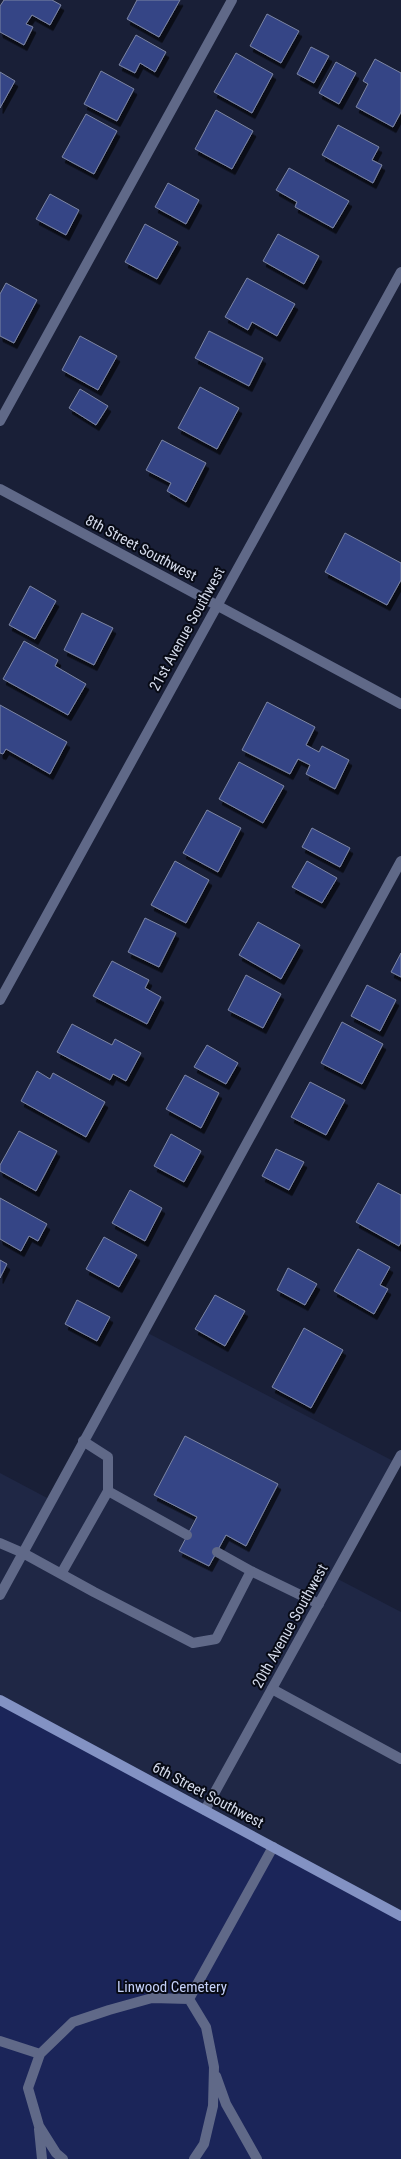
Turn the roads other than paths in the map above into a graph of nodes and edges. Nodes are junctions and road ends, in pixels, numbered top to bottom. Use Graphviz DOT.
graph roads {
  1 [pos="232,0"];
  2 [pos="401,272"];
  3 [pos="0,421"];
  4 [pos="0,489"];
  5 [pos="217,605"];
  6 [pos="401,704"];
  7 [pos="401,861"];
  8 [pos="0,1000"];
  9 [pos="83,1442"];
  10 [pos="401,1455"];
  11 [pos="108,1491"];
  12 [pos="187,1535"];
  13 [pos="0,1543"];
  14 [pos="23,1552"];
  15 [pos="217,1552"];
  16 [pos="251,1571"];
  17 [pos="61,1574"];
  18 [pos="0,1595"];
  19 [pos="319,1604"];
  20 [pos="272,1689"];
  21 [pos="0,1700"];
  22 [pos="401,1759"];
  23 [pos="205,1810"];
  24 [pos="273,1847"];
  25 [pos="401,1916"];
  26 [pos="189,1999"];
  27 [pos="0,2041"];
  28 [pos="40,2054"];
  29 [pos="214,2068"];
  30 [pos="39,2126"];
  31 [pos="42,2159"];
  32 [pos="63,2159"];
  33 [pos="194,2159"];
  34 [pos="256,2159"];
  1 -- 3 [label="street"];
  2 -- 5 [label="street, 21st Avenue Southwest"];
  4 -- 5 [label="street, 8th Street Southwest"];
  5 -- 6 [label="street, 8th Street Southwest"];
  5 -- 8 [label="street, 21st Avenue Southwest"];
  7 -- 9 [label="street"];
  9 -- 11 [label="street"];
  9 -- 14 [label="street"];
  10 -- 19 [label="street, 20th Avenue Southwest"];
  11 -- 12 [label="street"];
  11 -- 17 [label="street"];
  13 -- 14 [label="street"];
  14 -- 17 [label="street"];
  14 -- 18 [label="street"];
  15 -- 16 [label="street"];
  16 -- 17 [label="street"];
  16 -- 19 [label="street"];
  19 -- 20 [label="street, 20th Avenue Southwest"];
  20 -- 22 [label="street"];
  20 -- 23 [label="street, 20th Avenue Southwest"];
  21 -- 23 [label="main road, 6th Street Southwest"];
  23 -- 24 [label="main road, 6th Street Southwest"];
  24 -- 25 [label="main road, 6th Street Southwest"];
  24 -- 26 [label="street"];
  26 -- 28 [label="street"];
  26 -- 29 [label="street"];
  27 -- 28 [label="street"];
  28 -- 30 [label="street"];
  29 -- 33 [label="street"];
  29 -- 34 [label="street"];
  30 -- 31 [label="street"];
  30 -- 32 [label="street"];
}
